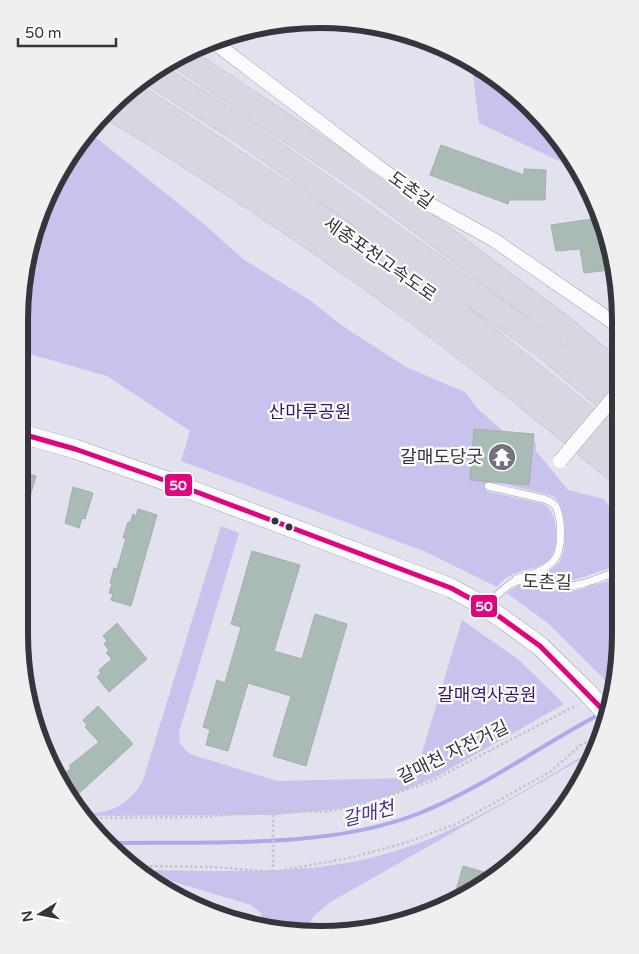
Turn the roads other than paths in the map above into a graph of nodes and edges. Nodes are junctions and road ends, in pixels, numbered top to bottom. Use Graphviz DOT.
graph roads {
  1 [pos="219,46"];
  2 [pos="186,60"];
  3 [pos="158,76"];
  4 [pos="133,95"];
  5 [pos="116,110"];
  6 [pos="612,321"];
  7 [pos="612,370"];
  8 [pos="612,399"];
  9 [pos="612,402"];
  10 [pos="28,436"];
  11 [pos="612,439"];
  12 [pos="560,461"];
  13 [pos="612,466"];
  14 [pos="488,486"];
  15 [pos="612,573"];
  16 [pos="516,579"];
  17 [pos="486,607"];
  18 [pos="602,711"];
  1 -- 6 [label="street, 도촌길"];
  2 -- 7 [label="highway"];
  3 -- 9 [label="highway, 세종포천고속도로"];
  4 -- 11 [label="highway, 세종포천고속도로"];
  5 -- 13 [label="highway"];
  8 -- 12 [label="street, bridge"];
  10 -- 17 [label="street"];
  14 -- 16 [label="lane"];
  15 -- 16 [label="lane, 도촌길"];
  16 -- 17 [label="lane, 도촌길"];
  17 -- 18 [label="street, bridge"];
}
